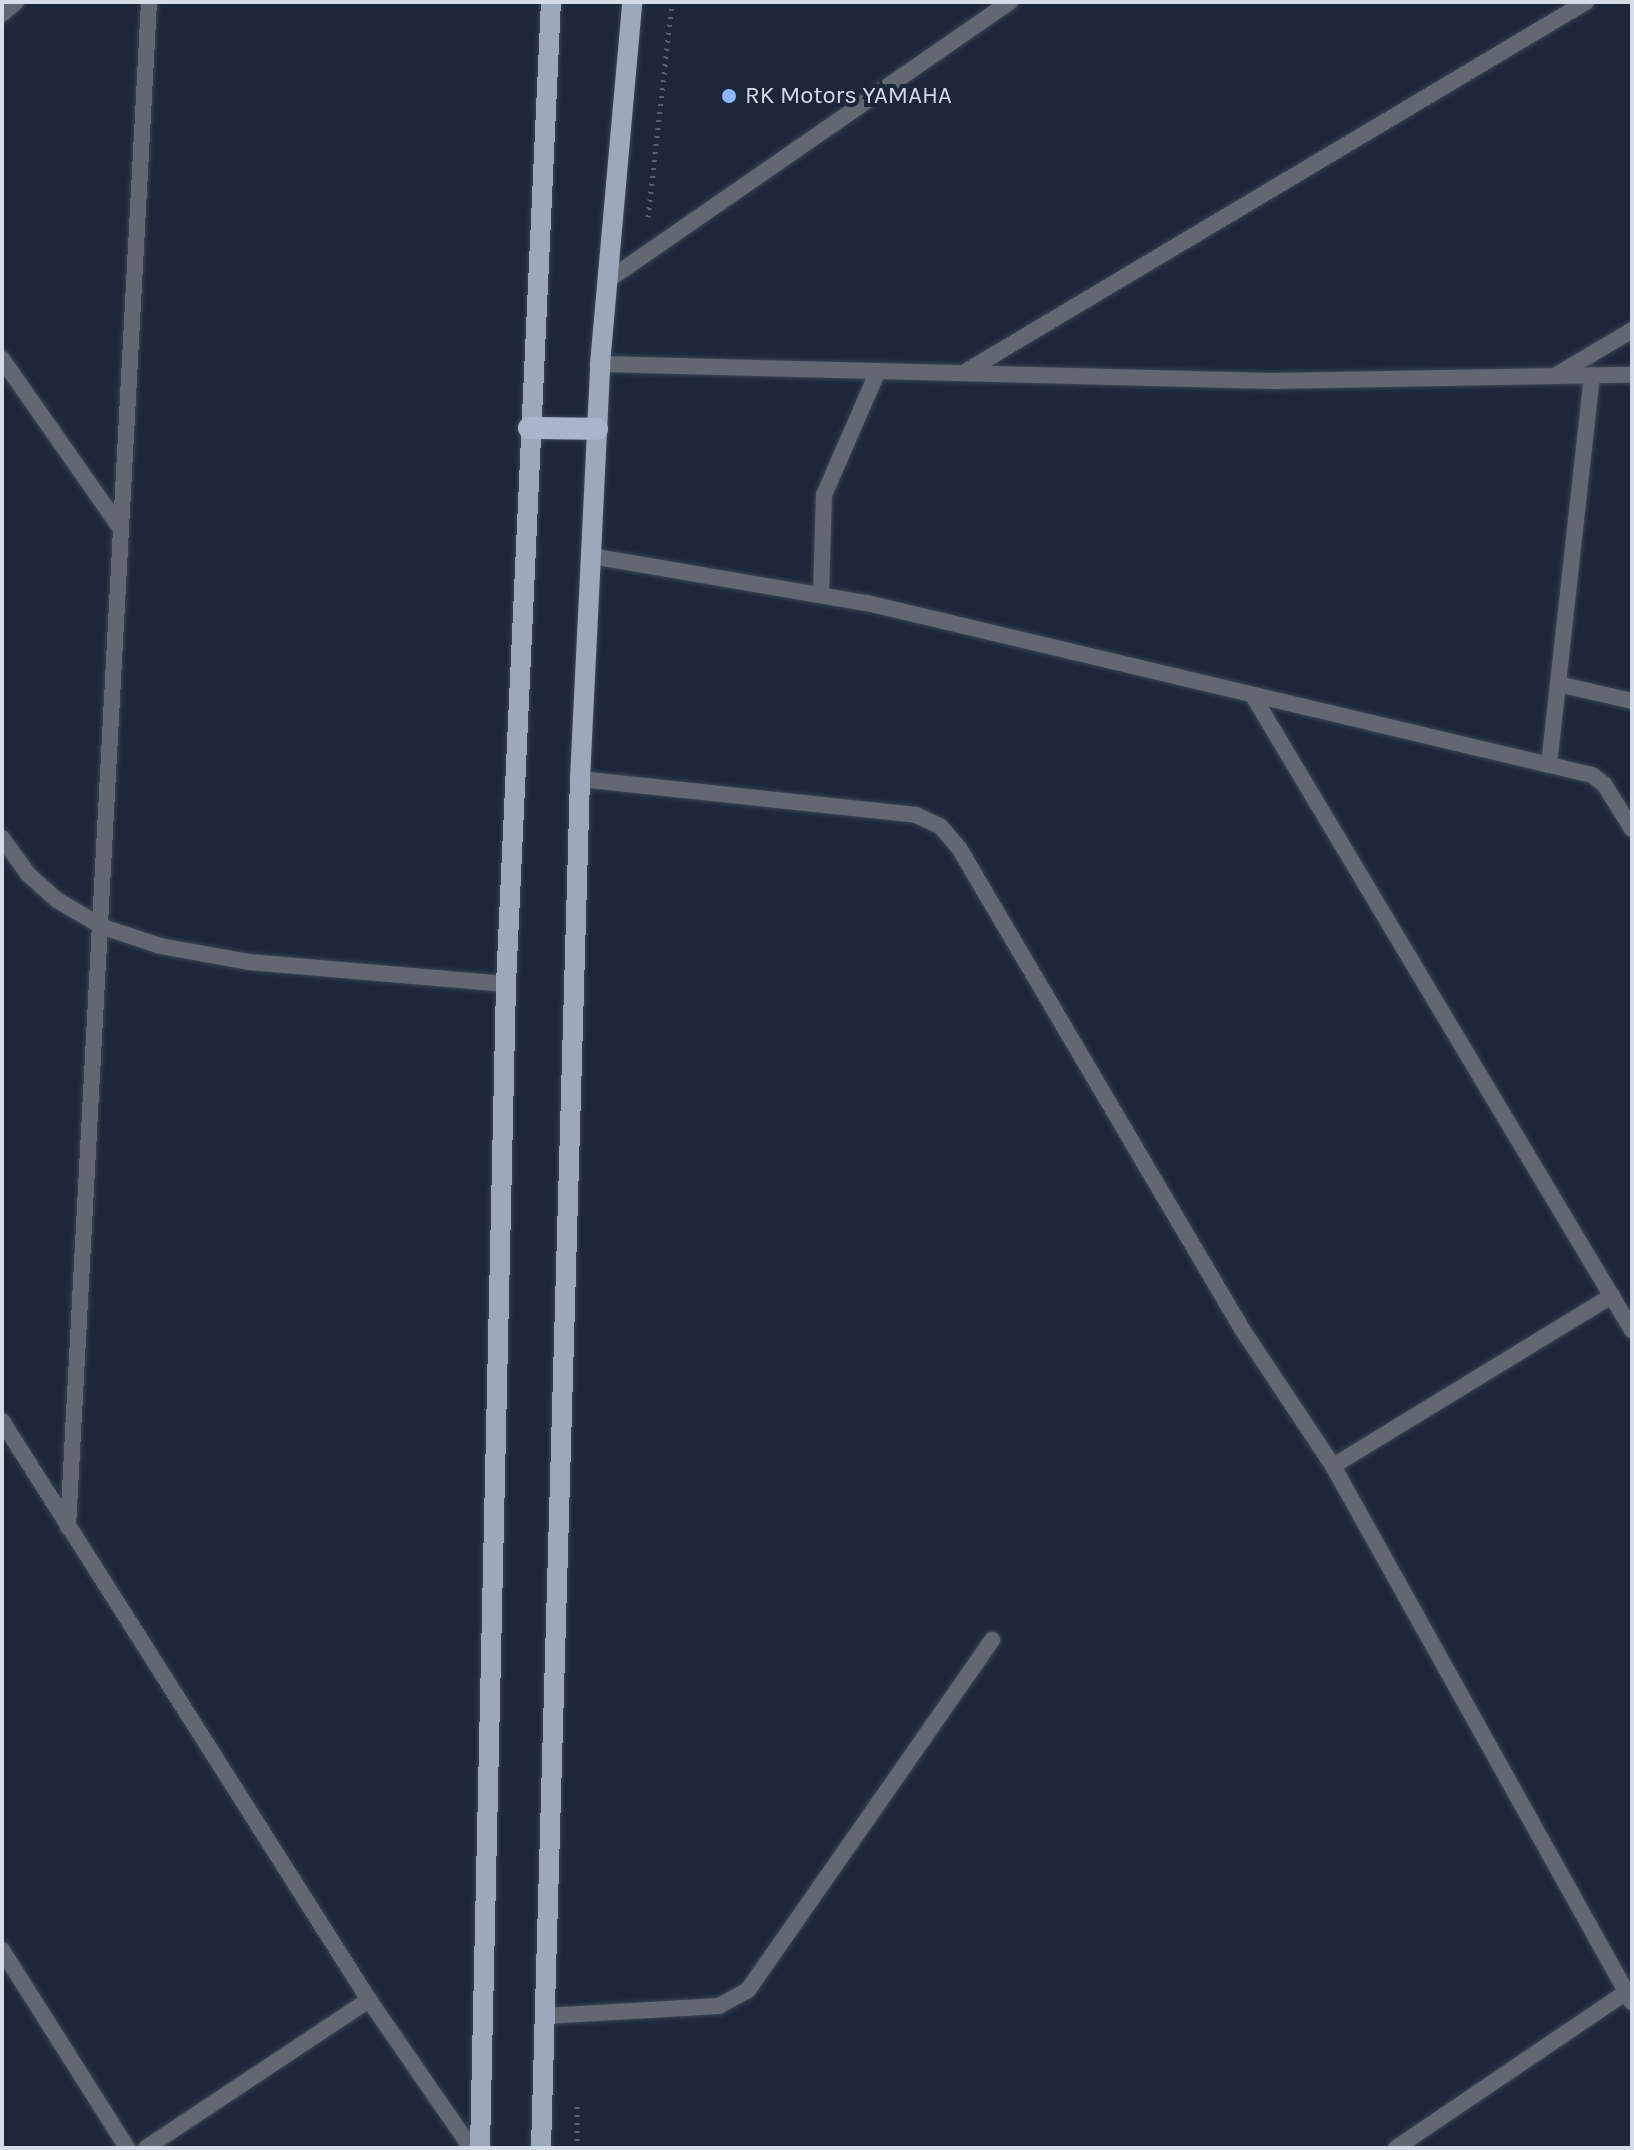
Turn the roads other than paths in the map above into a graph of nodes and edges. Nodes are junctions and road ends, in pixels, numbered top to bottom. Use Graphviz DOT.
graph roads {
  1 [pos="16,2"];
  2 [pos="149,2"];
  3 [pos="551,2"];
  4 [pos="632,2"];
  5 [pos="1010,2"];
  6 [pos="1586,2"];
  7 [pos="2,14"];
  8 [pos="608,280"];
  9 [pos="1632,330"];
  10 [pos="2,359"];
  11 [pos="600,364"];
  12 [pos="878,371"];
  13 [pos="965,373"];
  14 [pos="1557,375"];
  15 [pos="1592,375"];
  16 [pos="1632,375"];
  17 [pos="529,428"];
  18 [pos="597,429"];
  19 [pos="119,526"];
  20 [pos="591,556"];
  21 [pos="821,595"];
  22 [pos="1558,684"];
  23 [pos="1253,696"];
  24 [pos="1632,701"];
  25 [pos="1549,765"];
  26 [pos="580,779"];
  27 [pos="1632,829"];
  28 [pos="2,838"];
  29 [pos="103,927"];
  30 [pos="506,984"];
  31 [pos="1612,1296"];
  32 [pos="1632,1330"];
  33 [pos="2,1421"];
  34 [pos="1333,1466"];
  35 [pos="68,1527"];
  36 [pos="992,1640"];
  37 [pos="2,1950"];
  38 [pos="1629,1997"];
  39 [pos="369,2000"];
  40 [pos="545,2016"];
  41 [pos="127,2148"];
  42 [pos="146,2148"];
  43 [pos="471,2148"];
  44 [pos="480,2148"];
  45 [pos="541,2148"];
  46 [pos="1396,2148"];
  1 -- 7 [label="street"];
  2 -- 19 [label="street"];
  3 -- 17 [label="main road"];
  4 -- 8 [label="main road"];
  5 -- 8 [label="street"];
  6 -- 13 [label="street"];
  8 -- 11 [label="main road"];
  9 -- 14 [label="street"];
  10 -- 19 [label="street"];
  11 -- 12 [label="street"];
  11 -- 18 [label="main road"];
  12 -- 13 [label="street"];
  12 -- 21 [label="street"];
  13 -- 14 [label="street"];
  14 -- 15 [label="street"];
  15 -- 16 [label="street"];
  15 -- 22 [label="street"];
  17 -- 18 [label="highway"];
  17 -- 30 [label="main road"];
  18 -- 20 [label="main road"];
  19 -- 29 [label="street"];
  20 -- 21 [label="street"];
  20 -- 26 [label="main road"];
  21 -- 23 [label="street"];
  22 -- 24 [label="street"];
  22 -- 25 [label="street"];
  23 -- 25 [label="street"];
  23 -- 31 [label="street"];
  25 -- 27 [label="street"];
  26 -- 34 [label="street"];
  26 -- 40 [label="main road"];
  28 -- 29 [label="street"];
  29 -- 30 [label="street"];
  29 -- 35 [label="street"];
  30 -- 44 [label="main road"];
  31 -- 32 [label="street"];
  31 -- 34 [label="street"];
  33 -- 35 [label="street"];
  34 -- 38 [label="street"];
  35 -- 39 [label="street"];
  36 -- 40 [label="street"];
  37 -- 41 [label="street"];
  38 -- 46 [label="street"];
  39 -- 42 [label="street"];
  39 -- 43 [label="street"];
  40 -- 45 [label="main road"];
}
